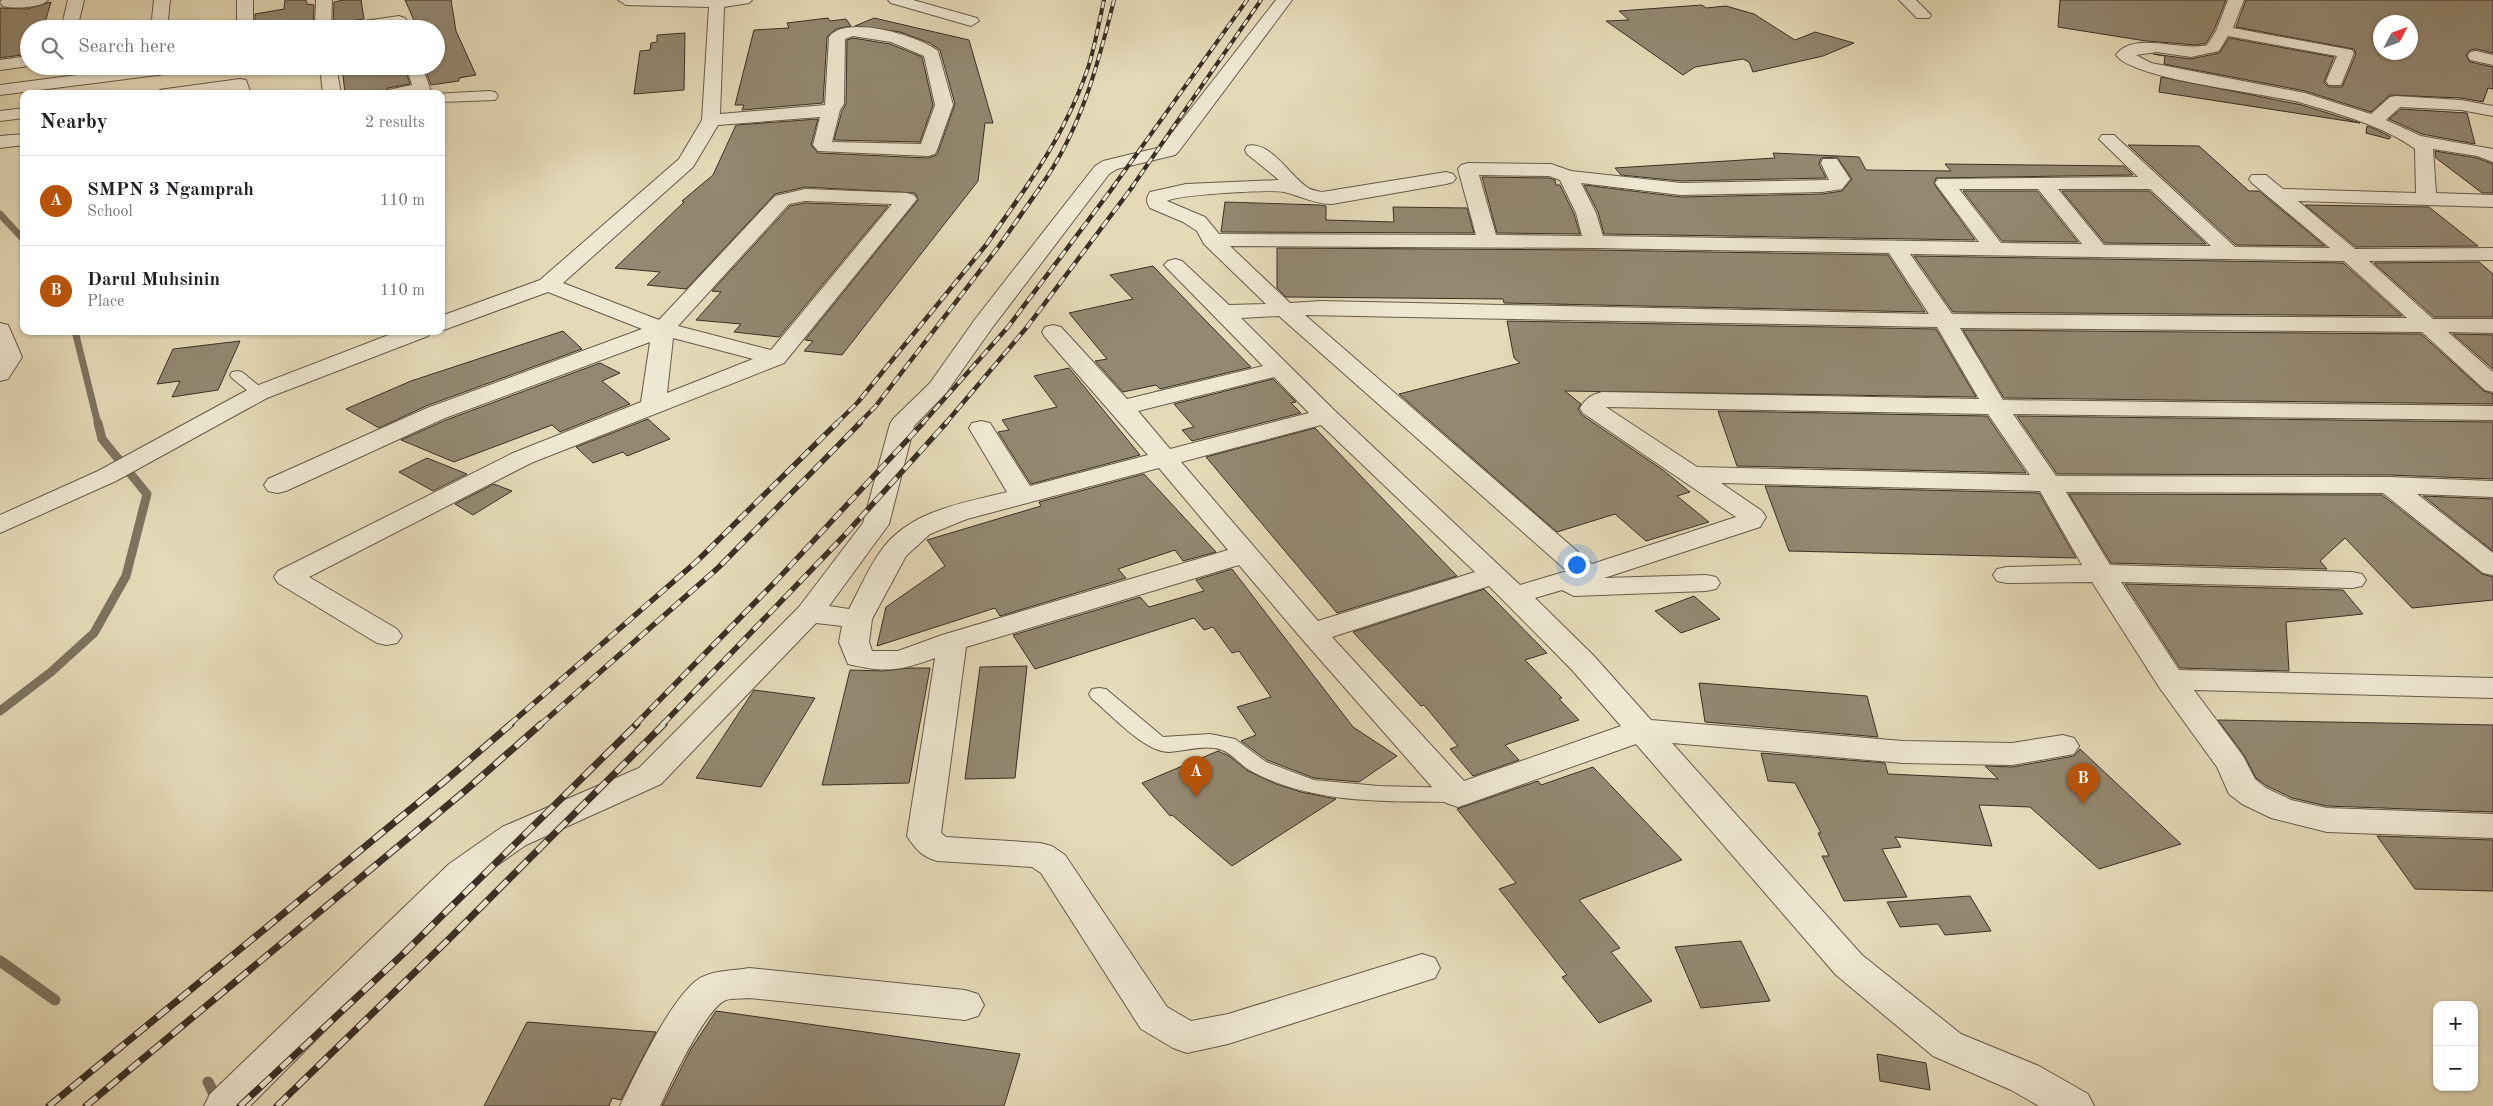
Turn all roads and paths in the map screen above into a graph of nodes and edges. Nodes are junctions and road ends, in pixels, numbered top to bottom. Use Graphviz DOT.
graph roads {
  1 [pos="40,0"];
  2 [pos="76,0"];
  3 [pos="162,0"];
  4 [pos="246,0"];
  5 [pos="324,0"];
  6 [pos="626,0"];
  7 [pos="744,0"];
  8 [pos="896,0"];
  9 [pos="1284,0"];
  10 [pos="1907,0"];
  11 [pos="2236,0"];
  12 [pos="718,1"];
  13 [pos="8,4"];
  14 [pos="1923,15"];
  15 [pos="71,20"];
  16 [pos="160,20"];
  17 [pos="245,20"];
  18 [pos="323,20"];
  19 [pos="972,21"];
  20 [pos="2224,31"];
  21 [pos="2476,56"];
  22 [pos="2493,60"];
  23 [pos="20,62"];
  24 [pos="0,65"];
  25 [pos="118,75"];
  26 [pos="241,75"];
  27 [pos="329,75"];
  28 [pos="417,75"];
  29 [pos="2336,81"];
  30 [pos="241,89"];
  31 [pos="0,90"];
  32 [pos="226,90"];
  33 [pos="331,90"];
  34 [pos="421,90"];
  35 [pos="489,96"];
  36 [pos="445,97"];
  37 [pos="831,109"];
  38 [pos="2493,110"];
  39 [pos="20,113"];
  40 [pos="0,116"];
  41 [pos="711,120"];
  42 [pos="2374,122"];
  43 [pos="2108,139"];
  44 [pos="20,140"];
  45 [pos="2416,141"];
  46 [pos="0,142"];
  47 [pos="1254,150"];
  48 [pos="2493,156"];
  49 [pos="1830,163"];
  50 [pos="1568,176"];
  51 [pos="1446,178"];
  52 [pos="2259,179"];
  53 [pos="2044,184"];
  54 [pos="2154,184"];
  55 [pos="1298,189"];
  56 [pos="2280,196"];
  57 [pos="2426,200"];
  58 [pos="2493,201"];
  59 [pos="1211,240"];
  60 [pos="1594,242"];
  61 [pos="1488,243"];
  62 [pos="1896,248"];
  63 [pos="1994,248"];
  64 [pos="2098,250"];
  65 [pos="2229,252"];
  66 [pos="2493,254"];
  67 [pos="2350,255"];
  68 [pos="1175,265"];
  69 [pos="548,285"];
  70 [pos="1283,308"];
  71 [pos="1223,312"];
  72 [pos="1945,321"];
  73 [pos="445,323"];
  74 [pos="2426,326"];
  75 [pos="2493,326"];
  76 [pos="663,329"];
  77 [pos="0,331"];
  78 [pos="1053,332"];
  79 [pos="410,335"];
  80 [pos="776,358"];
  81 [pos="1279,369"];
  82 [pos="0,374"];
  83 [pos="237,376"];
  84 [pos="2493,385"];
  85 [pos="259,393"];
  86 [pos="653,407"];
  87 [pos="1995,407"];
  88 [pos="1122,408"];
  89 [pos="2493,413"];
  90 [pos="1326,416"];
  91 [pos="980,428"];
  92 [pos="1164,460"];
  93 [pos="1692,475"];
  94 [pos="2048,483"];
  95 [pos="2388,484"];
  96 [pos="277,485"];
  97 [pos="2493,489"];
  98 [pos="1023,496"];
  99 [pos="0,525"];
  100 [pos="1245,554"];
  101 [pos="2493,567"];
  102 [pos="2101,573"];
  103 [pos="1588,574"];
  104 [pos="2007,575"];
  105 [pos="2352,580"];
  106 [pos="1561,582"];
  107 [pos="1706,583"];
  108 [pos="1504,585"];
  109 [pos="810,613"];
  110 [pos="858,619"];
  111 [pos="1312,633"];
  112 [pos="388,636"];
  113 [pos="952,642"];
  114 [pos="2170,680"];
  115 [pos="2493,688"];
  116 [pos="1099,694"];
  117 [pos="1642,730"];
  118 [pos="2063,746"];
  119 [pos="1458,795"];
  120 [pos="2493,826"];
  121 [pos="1422,968"];
  122 [pos="965,1005"];
  123 [pos="236,1095"];
  124 [pos="640,1106"];
  125 [pos="2074,1106"];
  1 -- 13 [label="street"];
  2 -- 15 [label="street"];
  3 -- 16 [label="street"];
  4 -- 17 [label="street"];
  5 -- 18 [label="street"];
  6 -- 12 [label="street"];
  7 -- 12 [label="street"];
  8 -- 19 [label="street"];
  9 -- 109 [label="street"];
  10 -- 14 [label="street"];
  11 -- 20 [label="street"];
  12 -- 41 [label="street"];
  20 -- 29 [label="street"];
  20 -- 42 [label="street"];
  21 -- 22 [label="street"];
  23 -- 24 [label="street"];
  25 -- 31 [label="street"];
  26 -- 30 [label="street"];
  27 -- 33 [label="street"];
  28 -- 34 [label="street"];
  30 -- 32 [label="street"];
  35 -- 36 [label="street"];
  37 -- 37 [label="street"];
  37 -- 41 [label="street"];
  38 -- 42 [label="street"];
  39 -- 40 [label="street"];
  41 -- 69 [label="street"];
  42 -- 45 [label="street"];
  43 -- 54 [label="street"];
  44 -- 46 [label="street"];
  45 -- 48 [label="street"];
  45 -- 57 [label="street"];
  47 -- 55 [label="street"];
  49 -- 50 [label="street"];
  50 -- 60 [label="street"];
  50 -- 61 [label="street"];
  51 -- 55 [label="street"];
  52 -- 56 [label="street"];
  53 -- 54 [label="street"];
  53 -- 63 [label="street"];
  53 -- 64 [label="street"];
  54 -- 65 [label="street"];
  55 -- 59 [label="street"];
  56 -- 57 [label="street"];
  56 -- 67 [label="street"];
  57 -- 58 [label="street"];
  59 -- 61 [label="street"];
  59 -- 70 [label="street"];
  60 -- 61 [label="street"];
  60 -- 62 [label="street"];
  62 -- 63 [label="street"];
  62 -- 72 [label="street"];
  63 -- 64 [label="street"];
  64 -- 65 [label="street"];
  65 -- 67 [label="street"];
  66 -- 67 [label="street"];
  67 -- 74 [label="street"];
  68 -- 71 [label="street"];
  69 -- 73 [label="street"];
  69 -- 76 [label="street"];
  70 -- 71 [label="street"];
  70 -- 72 [label="street"];
  70 -- 103 [label="street"];
  71 -- 81 [label="street"];
  72 -- 74 [label="street"];
  72 -- 87 [label="street"];
  74 -- 75 [label="street"];
  74 -- 84 [label="street"];
  76 -- 80 [label="street"];
  76 -- 80 [label="street"];
  76 -- 86 [label="street"];
  76 -- 96 [label="street"];
  77 -- 82 [label="street"];
  78 -- 88 [label="street"];
  79 -- 85 [label="street"];
  80 -- 86 [label="street"];
  81 -- 88 [label="street"];
  81 -- 90 [label="street"];
  83 -- 85 [label="lane"];
  85 -- 99 [label="street"];
  86 -- 112 [label="street"];
  87 -- 89 [label="street"];
  87 -- 93 [label="street"];
  87 -- 94 [label="street"];
  88 -- 92 [label="street"];
  90 -- 92 [label="street"];
  90 -- 108 [label="street"];
  91 -- 98 [label="street"];
  92 -- 98 [label="street"];
  92 -- 100 [label="street"];
  93 -- 94 [label="street"];
  93 -- 103 [label="street"];
  94 -- 95 [label="street"];
  94 -- 102 [label="street"];
  95 -- 97 [label="street"];
  95 -- 101 [label="street"];
  98 -- 110 [label="street"];
  100 -- 111 [label="street"];
  100 -- 113 [label="street"];
  102 -- 104 [label="street"];
  102 -- 105 [label="street"];
  102 -- 114 [label="street"];
  103 -- 106 [label="street"];
  106 -- 107 [label="street"];
  106 -- 108 [label="street"];
  108 -- 111 [label="street"];
  108 -- 117 [label="street"];
  109 -- 110 [label="street"];
  109 -- 123 [label="street"];
  110 -- 113 [label="street"];
  111 -- 119 [label="street"];
  113 -- 121 [label="street"];
  114 -- 115 [label="street"];
  114 -- 120 [label="street"];
  116 -- 119 [label="lane"];
  117 -- 118 [label="street"];
  117 -- 119 [label="street"];
  117 -- 125 [label="street"];
  122 -- 124 [label="street"];
}
